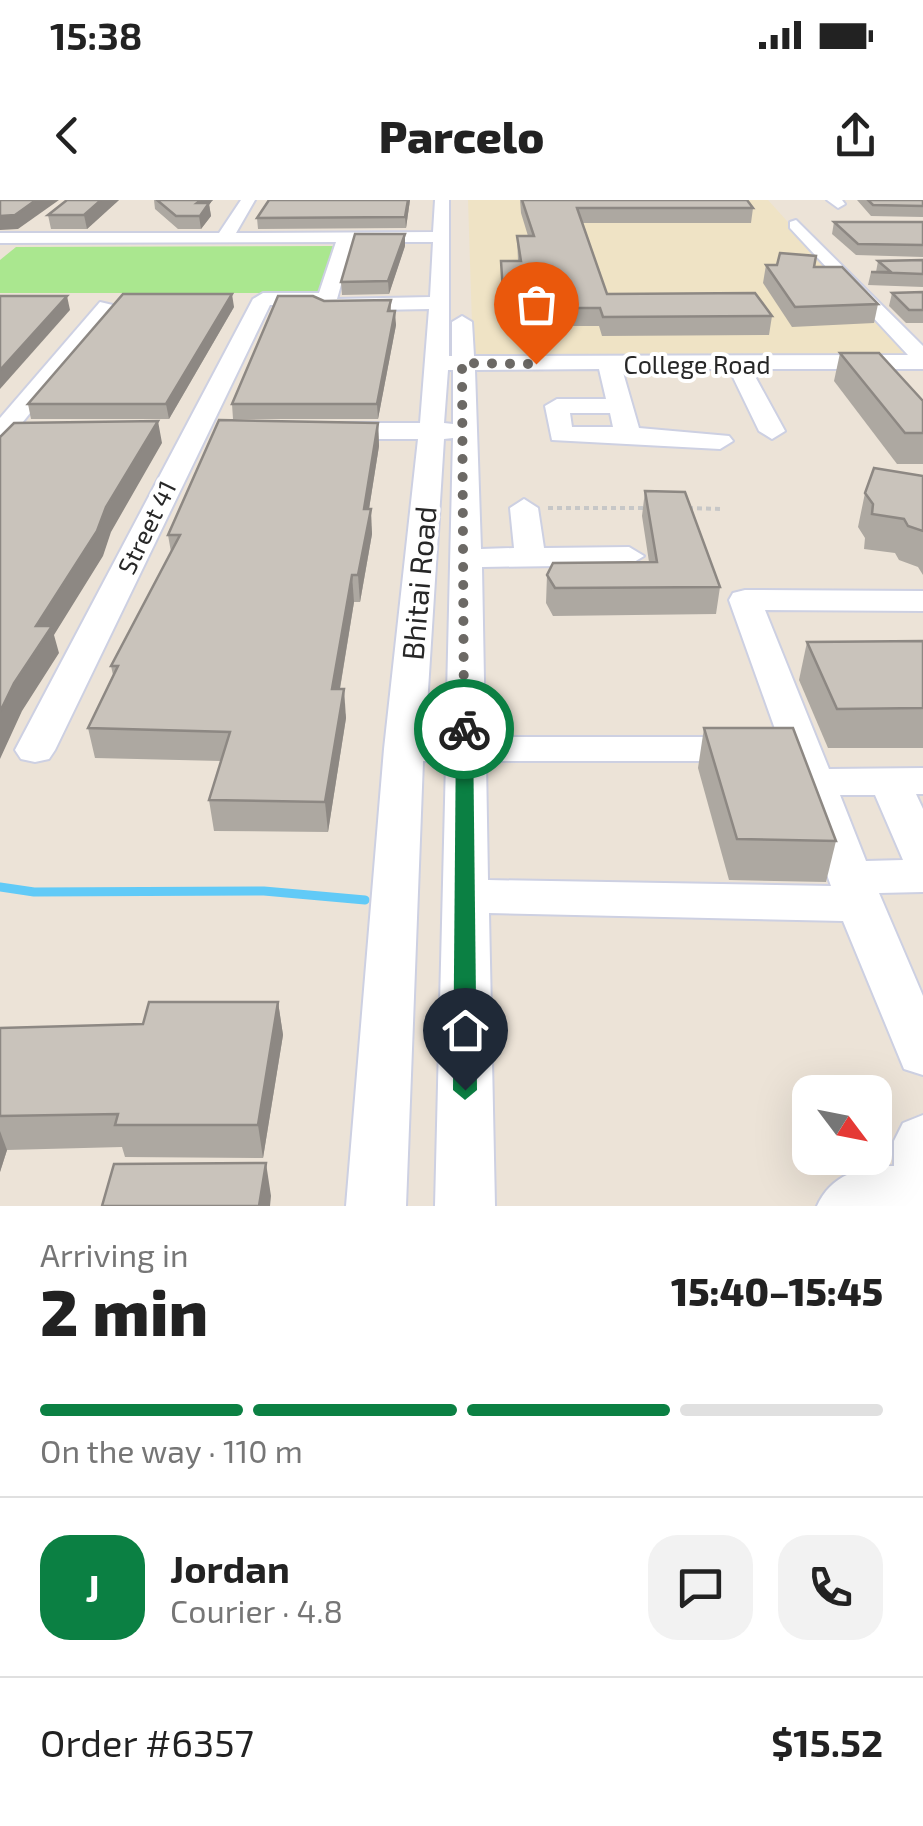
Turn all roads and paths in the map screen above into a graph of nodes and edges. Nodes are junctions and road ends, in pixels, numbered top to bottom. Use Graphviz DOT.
graph roads {
  1 [pos="248,200"];
  2 [pos="466,200"];
  3 [pos="442,218"];
  4 [pos="48,219"];
  5 [pos="806,225"];
  6 [pos="346,237"];
  7 [pos="0,238"];
  8 [pos="22,238"];
  9 [pos="224,238"];
  10 [pos="0,256"];
  11 [pos="325,300"];
  12 [pos="438,303"];
  13 [pos="107,306"];
  14 [pos="911,356"];
  15 [pos="449,359"];
  16 [pos="610,364"];
  17 [pos="737,364"];
  18 [pos="923,392"];
  19 [pos="622,406"];
  20 [pos="41,431"];
  21 [pos="184,431"];
  22 [pos="233,431"];
  23 [pos="292,431"];
  24 [pos="448,431"];
  25 [pos="772,431"];
  26 [pos="1,432"];
  27 [pos="628,435"];
  28 [pos="720,441"];
  29 [pos="524,508"];
  30 [pos="659,508"];
  31 [pos="679,508"];
  32 [pos="720,509"];
  33 [pos="630,556"];
  34 [pos="530,557"];
  35 [pos="464,558"];
  36 [pos="923,602"];
  37 [pos="464,749"];
  38 [pos="36,750"];
  39 [pos="404,750"];
  40 [pos="808,766"];
  41 [pos="906,782"];
  42 [pos="923,856"];
  43 [pos="923,876"];
  44 [pos="855,890"];
  45 [pos="465,896"];
  46 [pos="904,974"];
  47 [pos="923,1053"];
  48 [pos="923,1141"];
  49 [pos="923,1169"];
  50 [pos="923,1195"];
  51 [pos="376,1206"];
  52 [pos="465,1206"];
  53 [pos="847,1206"];
  1 -- 9 [label="street"];
  2 -- 15 [label="street, Bhitai Road"];
  3 -- 6 [label="street"];
  3 -- 12 [label="street, Bhitai Road"];
  4 -- 8 [label="street"];
  5 -- 14 [label="street"];
  6 -- 9 [label="street"];
  6 -- 11 [label="street"];
  7 -- 8 [label="street"];
  8 -- 9 [label="street"];
  8 -- 10 [label="street"];
  11 -- 12 [label="street"];
  11 -- 21 [label="street, Street 41"];
  12 -- 15 [label="street, Bhitai Road"];
  13 -- 26 [label="street"];
  14 -- 15 [label="street, College Road"];
  14 -- 17 [label="street, College Road"];
  14 -- 18 [label="street"];
  15 -- 16 [label="street, College Road"];
  15 -- 24 [label="street, Bhitai Road"];
  16 -- 17 [label="street, College Road"];
  16 -- 19 [label="street"];
  17 -- 25 [label="street"];
  19 -- 27 [label="street"];
  19 -- 27 [label="street"];
  20 -- 26 [label="street"];
  21 -- 22 [label="street"];
  21 -- 38 [label="street, Street 41"];
  23 -- 24 [label="street"];
  24 -- 35 [label="street, Bhitai Road"];
  24 -- 39 [label="street, Bhitai Road"];
  27 -- 28 [label="street"];
  29 -- 30 [label="path"];
  29 -- 34 [label="street"];
  31 -- 32 [label="path"];
  33 -- 34 [label="street"];
  34 -- 35 [label="street"];
  35 -- 37 [label="street, Bhitai Road"];
  36 -- 40 [label="street"];
  37 -- 39 [label="street"];
  37 -- 40 [label="street"];
  37 -- 45 [label="street, Bhitai Road"];
  39 -- 51 [label="street, Bhitai Road"];
  40 -- 41 [label="street"];
  40 -- 44 [label="street"];
  41 -- 42 [label="street"];
  43 -- 44 [label="street"];
  44 -- 45 [label="street"];
  44 -- 46 [label="street"];
  45 -- 52 [label="street, Bhitai Road"];
  46 -- 47 [label="street"];
  48 -- 49 [label="street"];
  50 -- 53 [label="street"];
}
